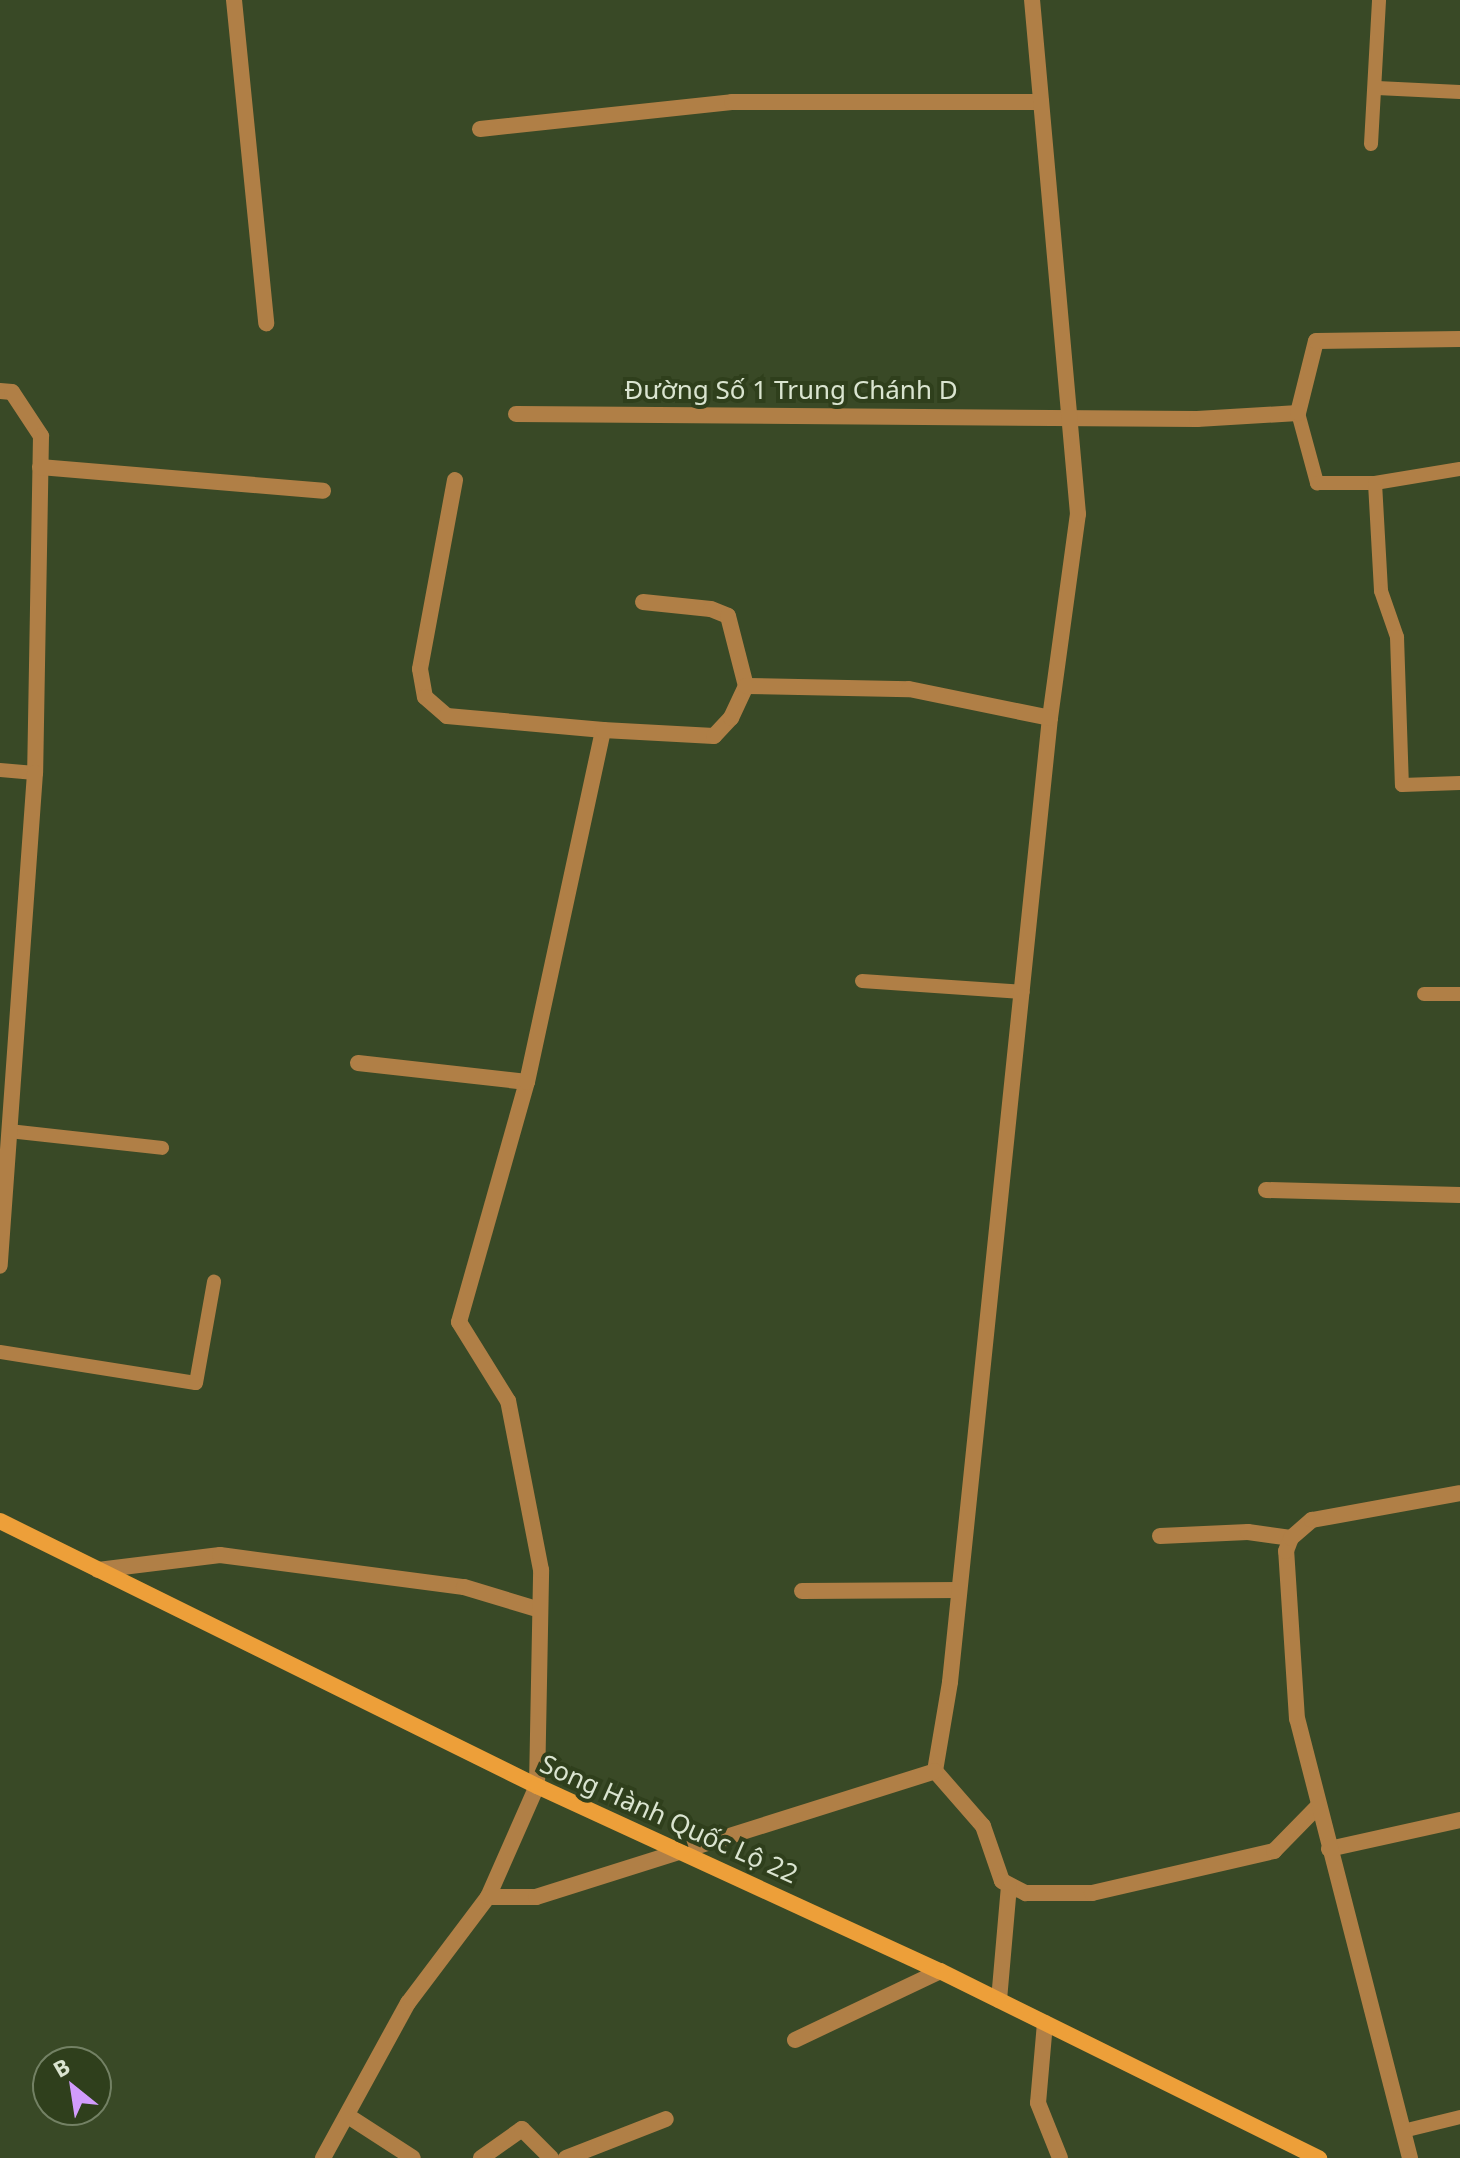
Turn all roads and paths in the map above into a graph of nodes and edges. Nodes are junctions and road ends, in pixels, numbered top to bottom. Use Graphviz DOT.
graph roads {
  1 [pos="234,0"];
  2 [pos="1032,0"];
  3 [pos="1379,0"];
  4 [pos="1377,88"];
  5 [pos="1460,92"];
  6 [pos="1041,102"];
  7 [pos="480,129"];
  8 [pos="1371,144"];
  9 [pos="266,323"];
  10 [pos="1460,339"];
  11 [pos="0,391"];
  12 [pos="1298,413"];
  13 [pos="516,414"];
  14 [pos="1066,414"];
  15 [pos="40,467"];
  16 [pos="1460,469"];
  17 [pos="455,480"];
  18 [pos="1375,483"];
  19 [pos="323,491"];
  20 [pos="643,602"];
  21 [pos="746,686"];
  22 [pos="1050,718"];
  23 [pos="603,730"];
  24 [pos="0,770"];
  25 [pos="35,773"];
  26 [pos="1460,783"];
  27 [pos="862,981"];
  28 [pos="1023,992"];
  29 [pos="1424,994"];
  30 [pos="1460,994"];
  31 [pos="358,1063"];
  32 [pos="527,1082"];
  33 [pos="9,1131"];
  34 [pos="162,1148"];
  35 [pos="1266,1190"];
  36 [pos="1460,1195"];
  37 [pos="0,1266"];
  38 [pos="214,1282"];
  39 [pos="0,1352"];
  40 [pos="1460,1493"];
  41 [pos="0,1521"];
  42 [pos="1160,1536"];
  43 [pos="1291,1538"];
  44 [pos="98,1570"];
  45 [pos="959,1590"];
  46 [pos="802,1591"];
  47 [pos="540,1610"];
  48 [pos="935,1771"];
  49 [pos="537,1786"];
  50 [pos="1318,1806"];
  51 [pos="1460,1820"];
  52 [pos="1329,1849"];
  53 [pos="687,1851"];
  54 [pos="1009,1885"];
  55 [pos="488,1897"];
  56 [pos="940,1971"];
  57 [pos="999,2000"];
  58 [pos="1045,2023"];
  59 [pos="795,2040"];
  60 [pos="348,2116"];
  61 [pos="1460,2117"];
  62 [pos="666,2119"];
  63 [pos="1403,2131"];
  64 [pos="323,2158"];
  65 [pos="413,2158"];
  66 [pos="481,2158"];
  67 [pos="551,2158"];
  68 [pos="566,2158"];
  69 [pos="1060,2158"];
  70 [pos="1319,2158"];
  71 [pos="1410,2158"];
  1 -- 9 [label="street"];
  2 -- 6 [label="street"];
  3 -- 4 [label="lane"];
  4 -- 5 [label="lane"];
  4 -- 8 [label="lane"];
  6 -- 7 [label="street"];
  6 -- 14 [label="street"];
  10 -- 12 [label="street"];
  11 -- 15 [label="street"];
  12 -- 14 [label="street, Đường Số 1 Trung Chánh D"];
  12 -- 18 [label="lane"];
  13 -- 14 [label="street, Đường Số 1 Trung Chánh D"];
  14 -- 22 [label="street"];
  15 -- 19 [label="street"];
  15 -- 25 [label="street"];
  16 -- 18 [label="lane"];
  17 -- 23 [label="street"];
  18 -- 26 [label="lane"];
  20 -- 21 [label="street"];
  21 -- 22 [label="street"];
  21 -- 23 [label="street"];
  22 -- 28 [label="street"];
  23 -- 32 [label="street"];
  24 -- 25 [label="lane"];
  25 -- 33 [label="street"];
  27 -- 28 [label="lane"];
  28 -- 45 [label="street"];
  29 -- 30 [label="lane"];
  31 -- 32 [label="street"];
  32 -- 47 [label="street"];
  33 -- 34 [label="lane"];
  33 -- 37 [label="street"];
  35 -- 36 [label="street"];
  38 -- 39 [label="lane"];
  40 -- 43 [label="street"];
  41 -- 44 [label="street, Song Hành Quốc Lộ 22"];
  42 -- 43 [label="street"];
  43 -- 50 [label="street"];
  44 -- 47 [label="street"];
  44 -- 49 [label="street, Song Hành Quốc Lộ 22"];
  45 -- 46 [label="street"];
  45 -- 48 [label="street"];
  47 -- 49 [label="street"];
  48 -- 53 [label="street"];
  48 -- 54 [label="street"];
  49 -- 53 [label="street, Song Hành Quốc Lộ 22"];
  49 -- 55 [label="street"];
  50 -- 52 [label="street"];
  50 -- 54 [label="street"];
  51 -- 52 [label="street"];
  52 -- 63 [label="street"];
  53 -- 55 [label="street"];
  53 -- 56 [label="street, Song Hành Quốc Lộ 22"];
  54 -- 57 [label="street"];
  55 -- 60 [label="street"];
  56 -- 57 [label="street, Song Hành Quốc Lộ 22"];
  56 -- 59 [label="street"];
  57 -- 58 [label="street, Song Hành Quốc Lộ 22"];
  58 -- 69 [label="street"];
  58 -- 70 [label="street, Song Hành Quốc Lộ 22"];
  60 -- 64 [label="street"];
  60 -- 65 [label="street"];
  61 -- 63 [label="lane"];
  62 -- 68 [label="street"];
  63 -- 71 [label="street"];
  66 -- 67 [label="street"];
}
